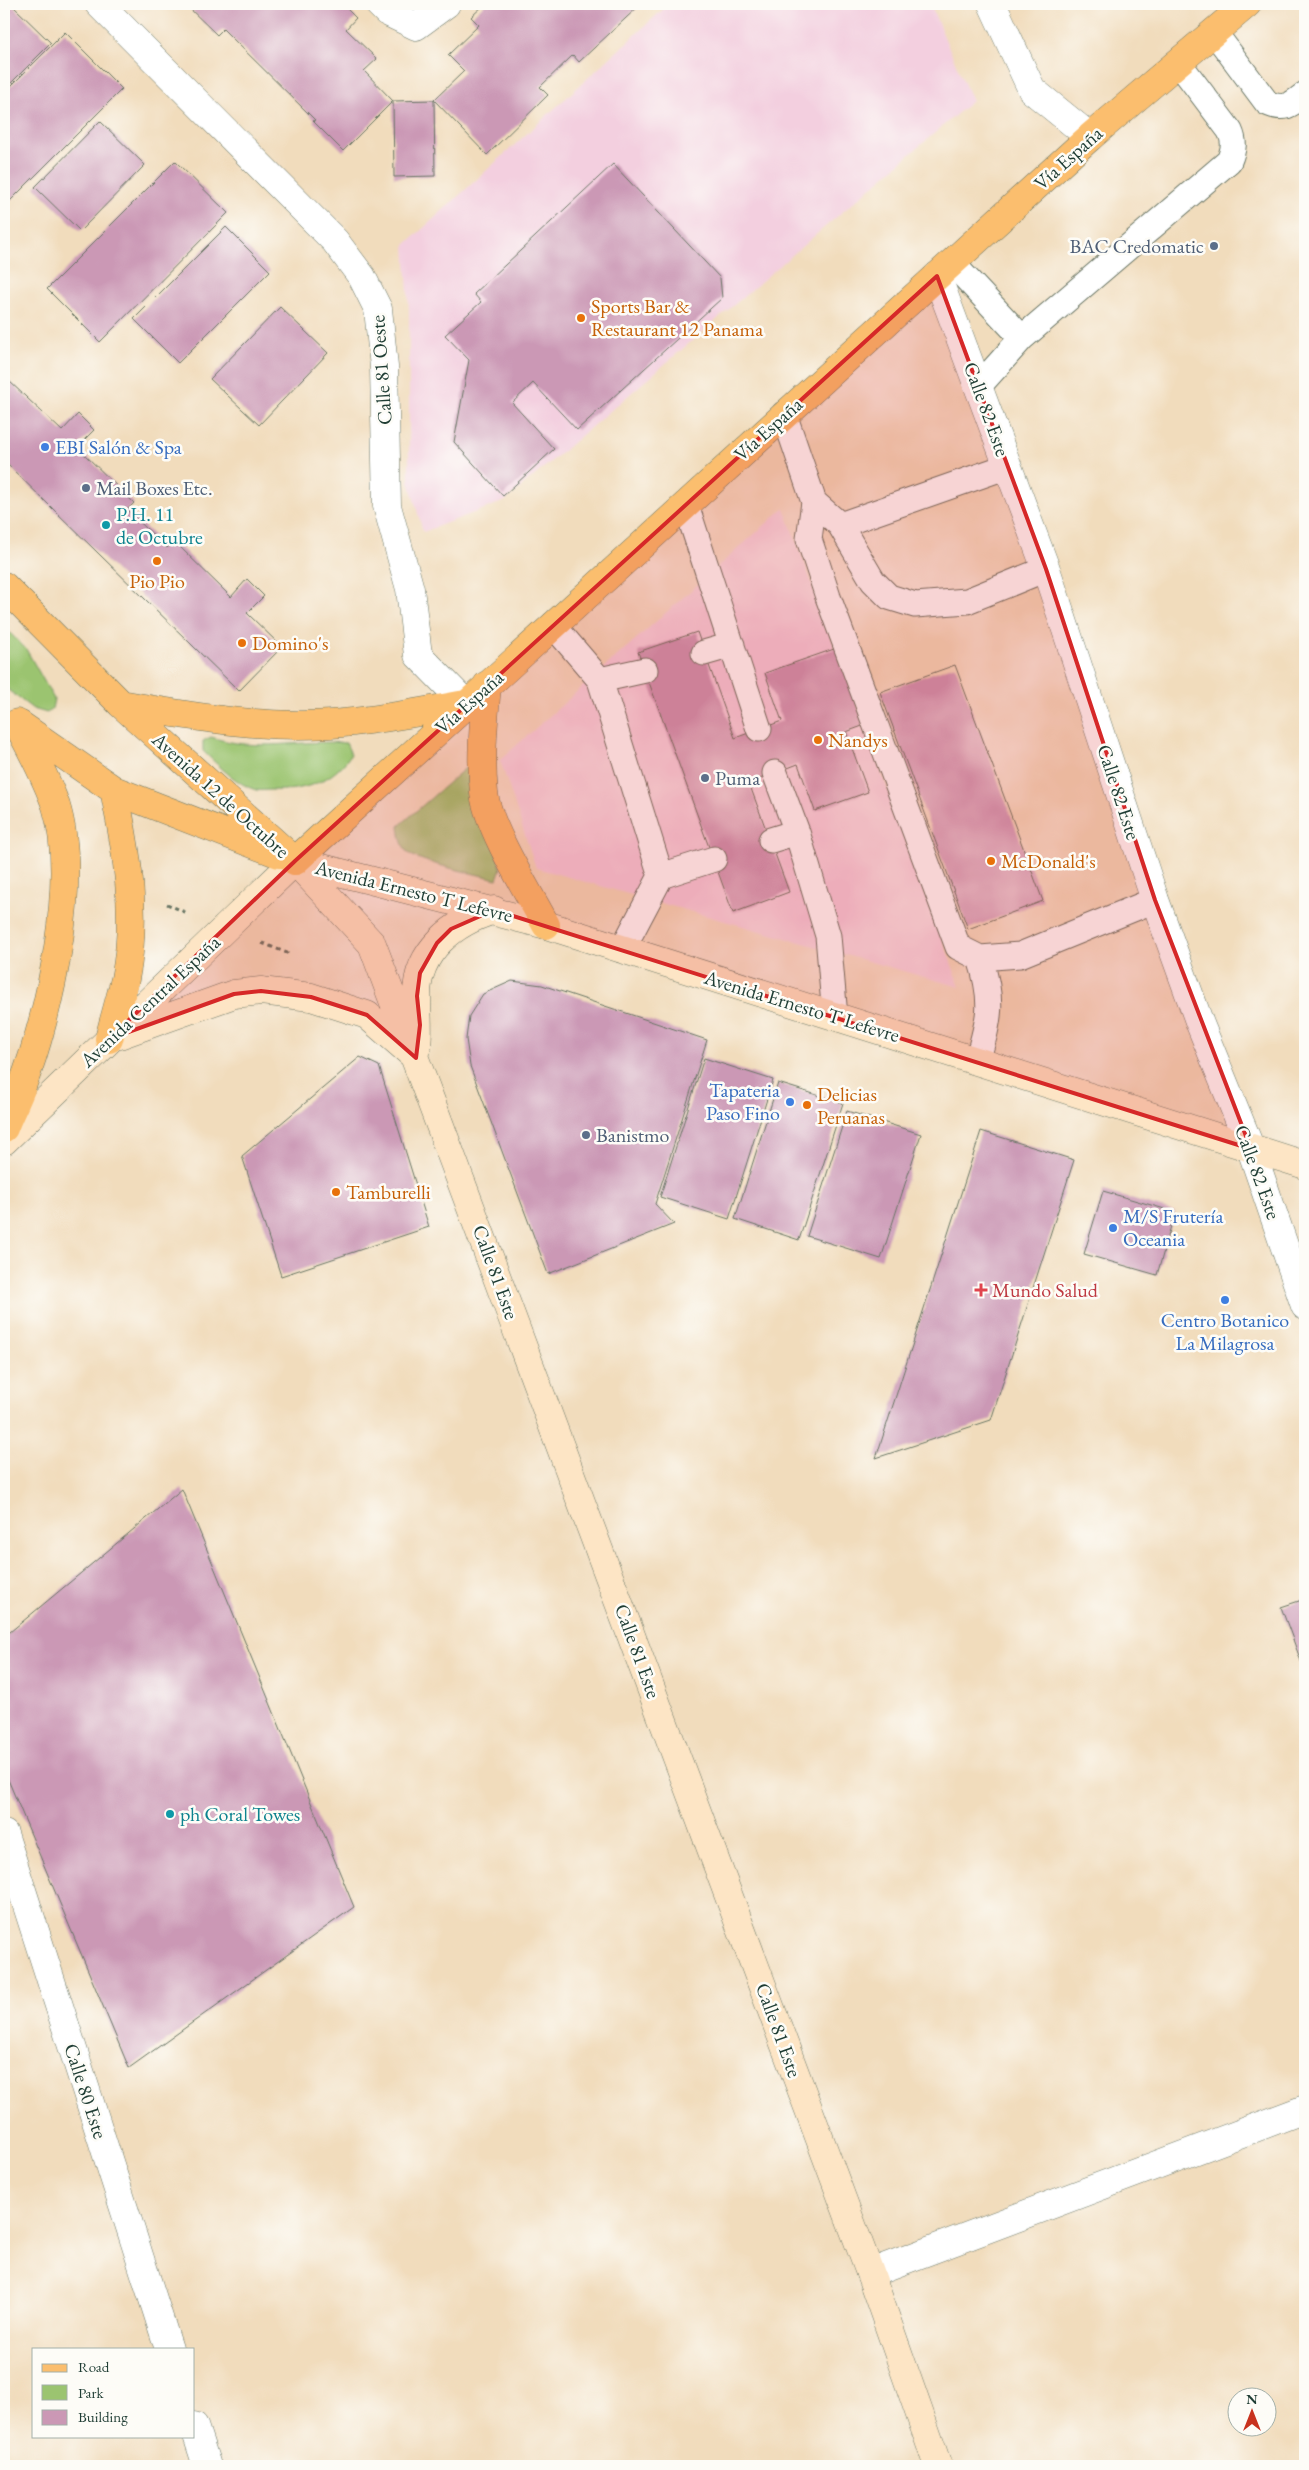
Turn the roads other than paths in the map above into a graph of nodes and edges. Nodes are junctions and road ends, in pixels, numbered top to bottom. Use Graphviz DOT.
graph roads {
  1 [pos="99,4"];
  2 [pos="379,4"];
  3 [pos="446,4"];
  4 [pos="992,4"];
  5 [pos="1247,4"];
  6 [pos="1214,32"];
  7 [pos="1178,62"];
  8 [pos="1305,94"];
  9 [pos="1090,137"];
  10 [pos="945,270"];
  11 [pos="1022,338"];
  12 [pos="978,387"];
  13 [pos="784,414"];
  14 [pos="1008,466"];
  15 [pos="814,502"];
  16 [pos="686,505"];
  17 [pos="840,525"];
  18 [pos="1046,569"];
  19 [pos="4,586"];
  20 [pos="553,625"];
  21 [pos="732,645"];
  22 [pos="704,653"];
  23 [pos="645,670"];
  24 [pos="600,680"];
  25 [pos="487,685"];
  26 [pos="121,704"];
  27 [pos="466,704"];
  28 [pos="10,716"];
  29 [pos="759,729"];
  30 [pos="775,773"];
  31 [pos="114,790"];
  32 [pos="796,832"];
  33 [pos="771,840"];
  34 [pos="714,859"];
  35 [pos="295,861"];
  36 [pos="661,876"];
  37 [pos="1155,900"];
  38 [pos="494,910"];
  39 [pos="546,925"];
  40 [pos="622,950"];
  41 [pos="980,958"];
  42 [pos="835,1017"];
  43 [pos="109,1039"];
  44 [pos="416,1058"];
  45 [pos="977,1061"];
  46 [pos="4,1128"];
  47 [pos="4,1140"];
  48 [pos="1251,1148"];
  49 [pos="1305,1165"];
  50 [pos="1303,1291"];
  51 [pos="4,1834"];
  52 [pos="1305,2109"];
  53 [pos="870,2273"];
  54 [pos="169,2348"];
  55 [pos="195,2429"];
  56 [pos="207,2466"];
  57 [pos="938,2466"];
  1 -- 27 [label="street, Calle 81 Oeste"];
  2 -- 3 [label="street"];
  4 -- 9 [label="street"];
  5 -- 6 [label="main road, Vía España"];
  6 -- 7 [label="main road, Vía España"];
  6 -- 8 [label="lane"];
  7 -- 9 [label="main road, Vía España"];
  7 -- 11 [label="lane"];
  9 -- 10 [label="main road, Vía España"];
  10 -- 11 [label="lane"];
  10 -- 12 [label="street, Calle 82 Este"];
  10 -- 13 [label="main road, Vía España"];
  11 -- 12 [label="lane"];
  12 -- 14 [label="street, Calle 82 Este"];
  13 -- 15 [label="lane"];
  13 -- 16 [label="main road, Vía España"];
  14 -- 17 [label="lane"];
  14 -- 18 [label="street, Calle 82 Este"];
  15 -- 17 [label="lane"];
  15 -- 41 [label="lane"];
  16 -- 20 [label="main road, Vía España"];
  16 -- 21 [label="lane"];
  17 -- 18 [label="lane"];
  18 -- 37 [label="street, Calle 82 Este"];
  19 -- 26 [label="main road, Avenida 12 de Octubre"];
  20 -- 24 [label="lane"];
  20 -- 25 [label="main road, Vía España"];
  21 -- 22 [label="lane"];
  21 -- 29 [label="lane"];
  23 -- 24 [label="lane"];
  24 -- 36 [label="lane"];
  25 -- 27 [label="main road, Vía España"];
  25 -- 39 [label="main road"];
  26 -- 27 [label="main road"];
  26 -- 35 [label="main road, Avenida 12 de Octubre"];
  27 -- 35 [label="main road, Vía España"];
  28 -- 31 [label="main road, Avenida 12 de Octubre"];
  28 -- 46 [label="main road"];
  30 -- 32 [label="lane"];
  31 -- 35 [label="main road, Avenida 12 de Octubre"];
  31 -- 43 [label="main road"];
  32 -- 33 [label="lane"];
  32 -- 42 [label="lane"];
  34 -- 36 [label="lane"];
  35 -- 38 [label="main road, Avenida Ernesto T Lefevre"];
  35 -- 43 [label="main road, Avenida Central España"];
  35 -- 44 [label="main road, Calle 81 Este"];
  36 -- 40 [label="lane"];
  37 -- 41 [label="lane"];
  37 -- 48 [label="street, Calle 82 Este"];
  38 -- 39 [label="main road, Avenida Ernesto T Lefevre"];
  38 -- 44 [label="main road"];
  39 -- 40 [label="main road, Avenida Ernesto T Lefevre"];
  40 -- 42 [label="main road, Avenida Ernesto T Lefevre"];
  41 -- 45 [label="lane"];
  42 -- 45 [label="main road, Avenida Ernesto T Lefevre"];
  43 -- 44 [label="main road"];
  43 -- 47 [label="main road, Avenida Central España"];
  44 -- 53 [label="main road, Calle 81 Este"];
  45 -- 48 [label="main road, Avenida Ernesto T Lefevre"];
  48 -- 49 [label="main road, Avenida Ernesto T Lefevre"];
  48 -- 50 [label="street, Calle 82 Este"];
  51 -- 54 [label="street, Calle 80 Este"];
  52 -- 53 [label="street"];
  53 -- 57 [label="main road, Calle 81 Este"];
  55 -- 56 [label="street"];
}
